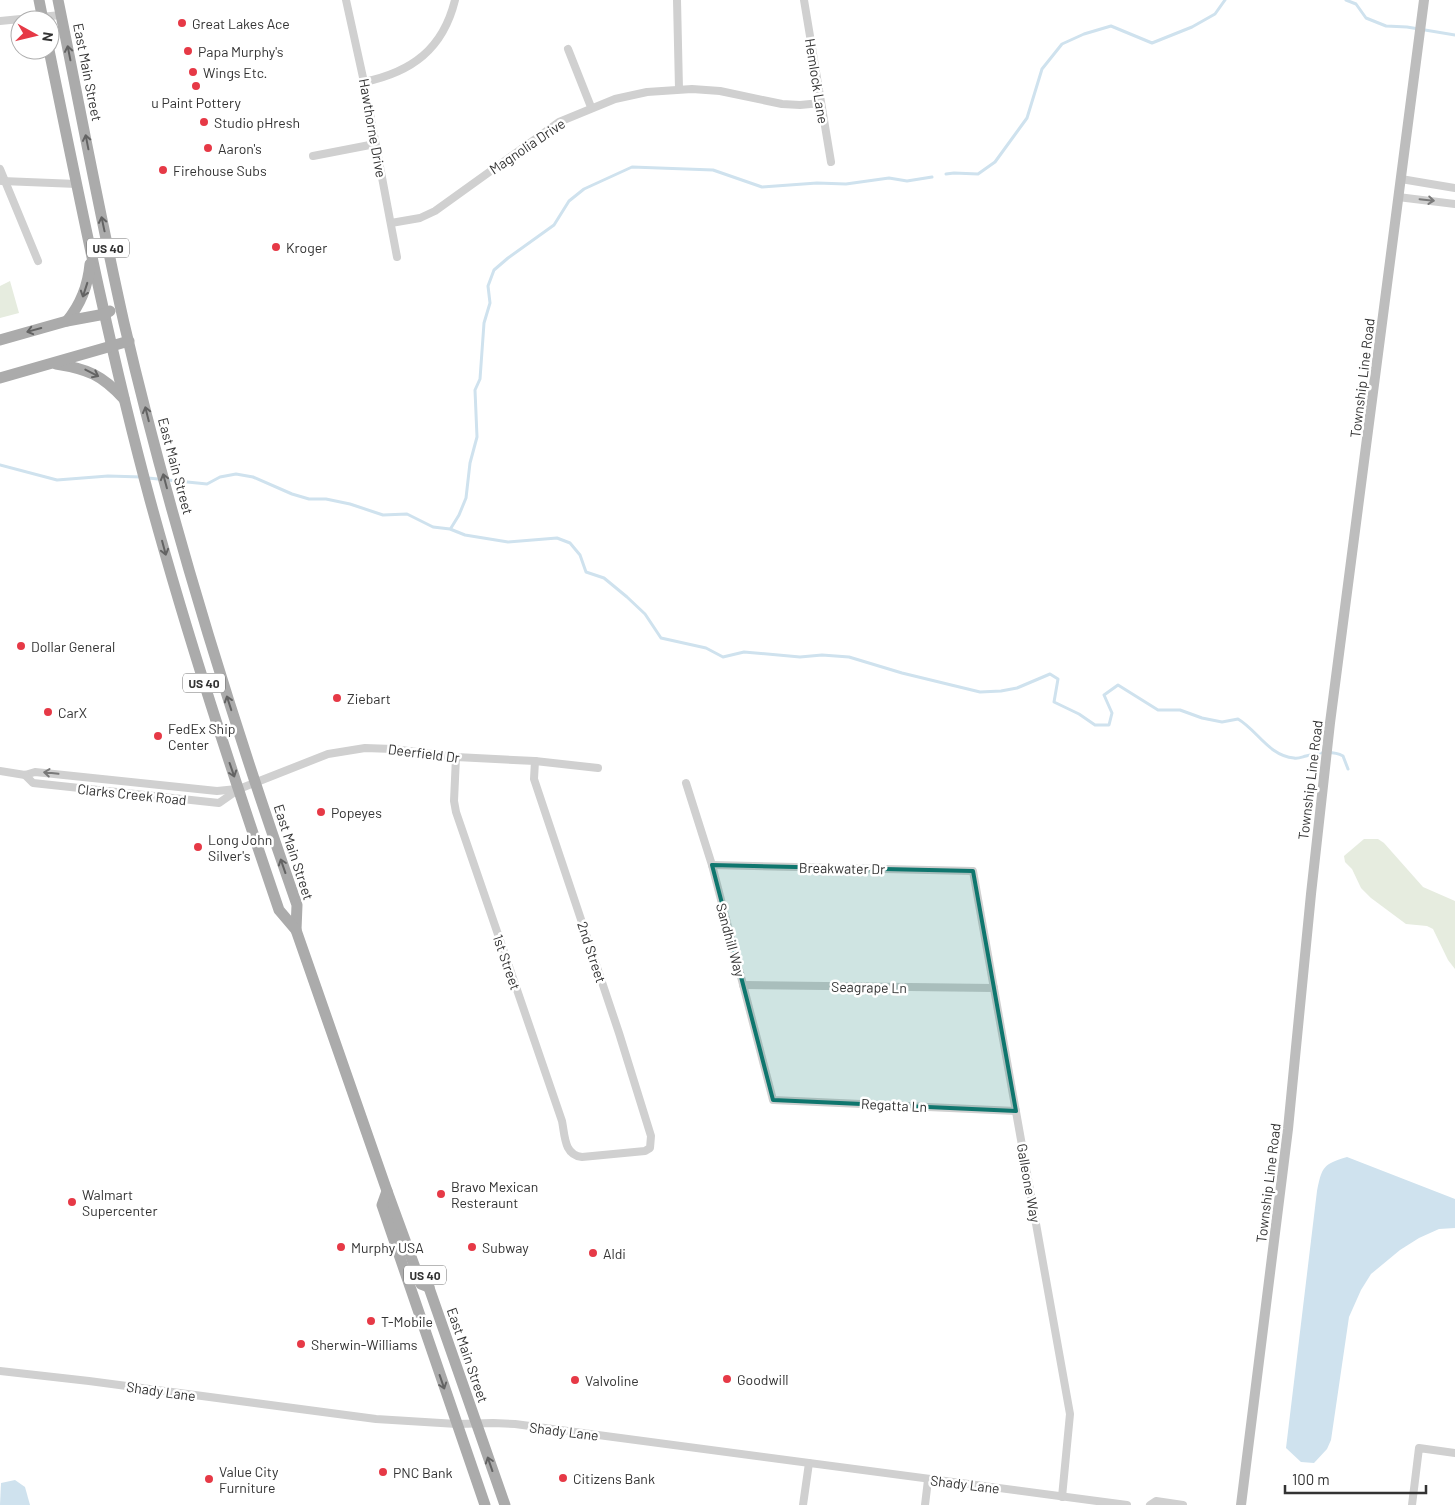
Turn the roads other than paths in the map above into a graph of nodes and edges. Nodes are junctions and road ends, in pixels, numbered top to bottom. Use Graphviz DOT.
graph roads {
  1 [pos="58,0"];
  2 [pos="346,0"];
  3 [pos="455,0"];
  4 [pos="677,0"];
  5 [pos="804,0"];
  6 [pos="1424,1"];
  7 [pos="61,14"];
  8 [pos="568,49"];
  9 [pos="51,60"];
  10 [pos="364,82"];
  11 [pos="679,90"];
  12 [pos="821,103"];
  13 [pos="591,108"];
  14 [pos="375,144"];
  15 [pos="313,156"];
  16 [pos="831,162"];
  17 [pos="0,168"];
  18 [pos="1401,178"];
  19 [pos="2,181"];
  20 [pos="77,184"];
  21 [pos="1454,188"];
  22 [pos="1398,197"];
  23 [pos="1452,203"];
  24 [pos="391,224"];
  25 [pos="91,254"];
  26 [pos="396,257"];
  27 [pos="38,261"];
  28 [pos="121,306"];
  29 [pos="104,314"];
  30 [pos="67,321"];
  31 [pos="0,340"];
  32 [pos="129,342"];
  33 [pos="112,346"];
  34 [pos="52,364"];
  35 [pos="0,378"];
  36 [pos="124,399"];
  37 [pos="456,757"];
  38 [pos="535,762"];
  39 [pos="598,768"];
  40 [pos="0,771"];
  41 [pos="25,775"];
  42 [pos="686,782"];
  43 [pos="247,786"];
  44 [pos="712,865"];
  45 [pos="973,871"];
  46 [pos="296,930"];
  47 [pos="743,985"];
  48 [pos="994,988"];
  49 [pos="773,1100"];
  50 [pos="1016,1111"];
  51 [pos="652,1142"];
  52 [pos="387,1191"];
  53 [pos="0,1371"];
  54 [pos="476,1423"];
  55 [pos="457,1424"];
  56 [pos="1455,1453"];
  57 [pos="809,1463"];
  58 [pos="928,1480"];
  59 [pos="1062,1497"];
  60 [pos="485,1505"];
  61 [pos="504,1505"];
  62 [pos="803,1505"];
  63 [pos="925,1505"];
  64 [pos="1127,1505"];
  65 [pos="1150,1505"];
  66 [pos="1183,1505"];
  67 [pos="1241,1505"];
  68 [pos="1412,1505"];
  1 -- 7 [label="main road, East Main Street / US 40"];
  2 -- 10 [label="street, Hawthorne Drive"];
  3 -- 10 [label="street"];
  4 -- 11 [label="street"];
  5 -- 12 [label="street, Hemlock Lane"];
  6 -- 18 [label="street, Township Line Road"];
  28 -- 7 [label="main road, East Main Street / US 40, one-way"];
  8 -- 13 [label="street"];
  9 -- 20 [label="main road, East Main Street / US 40"];
  10 -- 14 [label="street, Hawthorne Drive"];
  11 -- 12 [label="street, Magnolia Drive"];
  11 -- 13 [label="street, Magnolia Drive"];
  12 -- 16 [label="street, Hemlock Lane"];
  13 -- 24 [label="street, Magnolia Drive"];
  14 -- 15 [label="street"];
  14 -- 24 [label="street, Hawthorne Drive"];
  17 -- 19 [label="street"];
  18 -- 21 [label="street"];
  18 -- 22 [label="street, Township Line Road"];
  19 -- 20 [label="street"];
  19 -- 27 [label="street"];
  20 -- 25 [label="main road, East Main Street / US 40"];
  21 -- 23 [label="street"];
  22 -- 23 [label="street, one-way"];
  22 -- 67 [label="street, Township Line Road"];
  24 -- 26 [label="street, Hawthorne Drive"];
  25 -- 29 [label="main road, East Main Street / US 40"];
  25 -- 30 [label="main road, one-way"];
  28 -- 29 [label="main road"];
  28 -- 32 [label="main road, East Main Street / US 40"];
  29 -- 30 [label="main road"];
  29 -- 33 [label="main road, East Main Street / US 40"];
  30 -- 31 [label="main road, one-way"];
  32 -- 33 [label="main road"];
  43 -- 32 [label="main road, East Main Street / US 40, one-way"];
  33 -- 34 [label="main road"];
  33 -- 36 [label="main road, East Main Street / US 40"];
  34 -- 35 [label="main road"];
  34 -- 36 [label="main road, one-way"];
  36 -- 43 [label="main road, East Main Street / US 40, one-way"];
  37 -- 38 [label="street, Deerfield Dr"];
  37 -- 43 [label="street, Deerfield Dr"];
  37 -- 51 [label="street, 1st Street"];
  38 -- 39 [label="street, Deerfield Dr"];
  38 -- 51 [label="street, 2nd Street"];
  40 -- 41 [label="street, Clarks Creek Road"];
  43 -- 41 [label="street, Clarks Creek Road, one-way"];
  41 -- 43 [label="street, Clarks Creek Road"];
  42 -- 44 [label="street, Sandhill Way"];
  43 -- 46 [label="main road, East Main Street / US 40"];
  46 -- 43 [label="main road, East Main Street / US 40, one-way"];
  44 -- 45 [label="street, Breakwater Dr"];
  44 -- 47 [label="street, Sandhill Way"];
  45 -- 48 [label="street, Galleone Way"];
  46 -- 52 [label="main road, East Main Street / US 40"];
  47 -- 48 [label="street, Seagrape Ln"];
  47 -- 49 [label="street, Sandhill Way"];
  48 -- 50 [label="street, Galleone Way"];
  49 -- 50 [label="street, Regatta Ln"];
  50 -- 59 [label="street, Galleone Way"];
  52 -- 54 [label="main road, East Main Street / US 40"];
  52 -- 55 [label="main road, East Main Street / US 40, one-way"];
  53 -- 55 [label="street, Shady Lane"];
  54 -- 55 [label="street, Shady Lane"];
  54 -- 57 [label="street, Shady Lane"];
  61 -- 54 [label="main road, East Main Street / US 40, one-way"];
  55 -- 60 [label="main road, East Main Street / US 40"];
  56 -- 68 [label="street"];
  57 -- 58 [label="street, Shady Lane"];
  57 -- 62 [label="street"];
  58 -- 59 [label="street, Shady Lane"];
  58 -- 63 [label="street"];
  59 -- 64 [label="street, Shady Lane"];
  65 -- 66 [label="street"];
}
